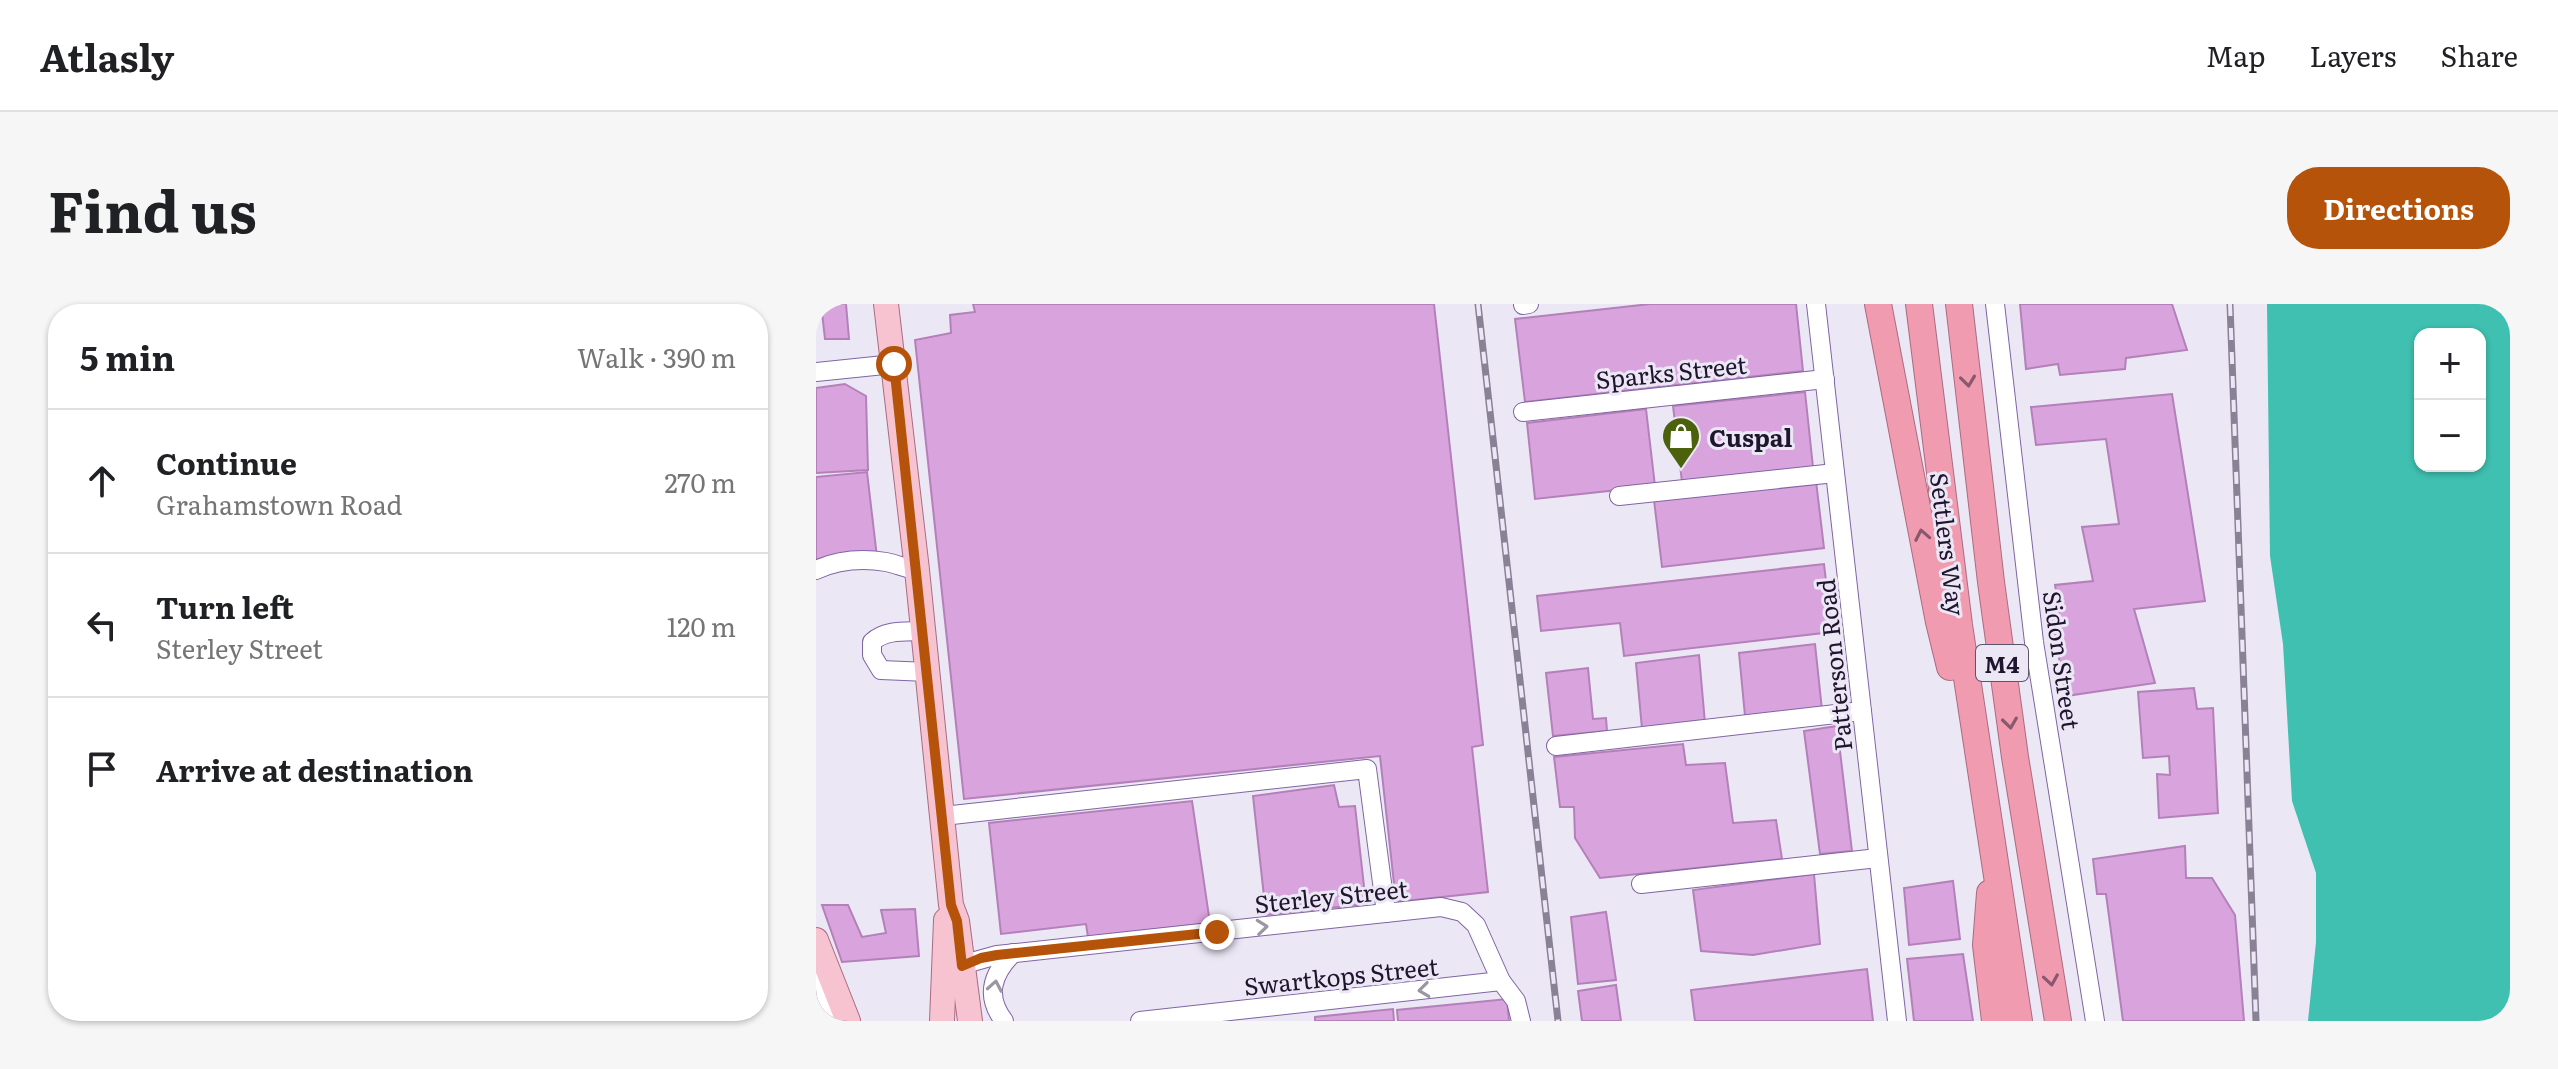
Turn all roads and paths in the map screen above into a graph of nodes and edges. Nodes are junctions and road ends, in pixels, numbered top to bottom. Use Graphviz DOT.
graph roads {
  1 [pos="886,304"];
  2 [pos="1529,304"];
  3 [pos="1816,304"];
  4 [pos="1878,304"];
  5 [pos="1919,304"];
  6 [pos="1959,304"];
  7 [pos="1995,304"];
  8 [pos="1523,305"];
  9 [pos="894,364"];
  10 [pos="816,372"];
  11 [pos="1825,379"];
  12 [pos="1523,412"];
  13 [pos="1835,473"];
  14 [pos="1619,496"];
  15 [pos="816,570"];
  16 [pos="917,570"];
  17 [pos="924,631"];
  18 [pos="928,672"];
  19 [pos="1862,711"];
  20 [pos="1556,746"];
  21 [pos="1987,799"];
  22 [pos="943,816"];
  23 [pos="1993,857"];
  24 [pos="1878,858"];
  25 [pos="1641,884"];
  26 [pos="951,905"];
  27 [pos="1386,913"];
  28 [pos="816,940"];
  29 [pos="1013,953"];
  30 [pos="962,966"];
  31 [pos="816,973"];
  32 [pos="1501,981"];
  33 [pos="942,984"];
  34 [pos="816,1008"];
  35 [pos="943,1020"];
  36 [pos="821,1021"];
  37 [pos="835,1021"];
  38 [pos="848,1021"];
  39 [pos="970,1021"];
  40 [pos="1004,1021"];
  41 [pos="1140,1021"];
  42 [pos="1521,1021"];
  43 [pos="1897,1021"];
  44 [pos="1995,1021"];
  45 [pos="2019,1021"];
  46 [pos="2058,1021"];
  47 [pos="2095,1021"];
  1 -- 9 [label="main road"];
  2 -- 8 [label="street"];
  3 -- 11 [label="street, Patterson Road"];
  21 -- 4 [label="highway, one-way"];
  5 -- 21 [label="highway, Settlers Way / M4"];
  6 -- 46 [label="highway, Settlers Way / M4, one-way"];
  7 -- 47 [label="street, Sidon Street"];
  9 -- 10 [label="street"];
  9 -- 16 [label="main road"];
  11 -- 12 [label="street, Sparks Street"];
  11 -- 13 [label="street, Patterson Road"];
  13 -- 14 [label="street"];
  13 -- 19 [label="street, Patterson Road"];
  15 -- 16 [label="street"];
  16 -- 17 [label="main road"];
  17 -- 18 [label="main road"];
  17 -- 18 [label="street"];
  18 -- 22 [label="main road"];
  19 -- 20 [label="street"];
  19 -- 24 [label="street, Patterson Road"];
  21 -- 23 [label="highway, Settlers Way / M4"];
  22 -- 26 [label="main road"];
  22 -- 27 [label="street"];
  23 -- 44 [label="highway"];
  23 -- 45 [label="highway, Settlers Way / M4"];
  24 -- 25 [label="street"];
  24 -- 43 [label="street, Patterson Road"];
  26 -- 30 [label="main road"];
  26 -- 33 [label="main road"];
  29 -- 27 [label="street, Sterley Street, one-way"];
  27 -- 32 [label="street, Sterley Street"];
  28 -- 38 [label="main road"];
  29 -- 30 [label="street, Sterley Street"];
  40 -- 29 [label="street, one-way"];
  30 -- 33 [label="street, Sterley Street"];
  30 -- 39 [label="main road"];
  31 -- 37 [label="street"];
  32 -- 41 [label="street, Swartkops Street, one-way"];
  32 -- 42 [label="street"];
  33 -- 35 [label="main road"];
  34 -- 36 [label="street"];
}
